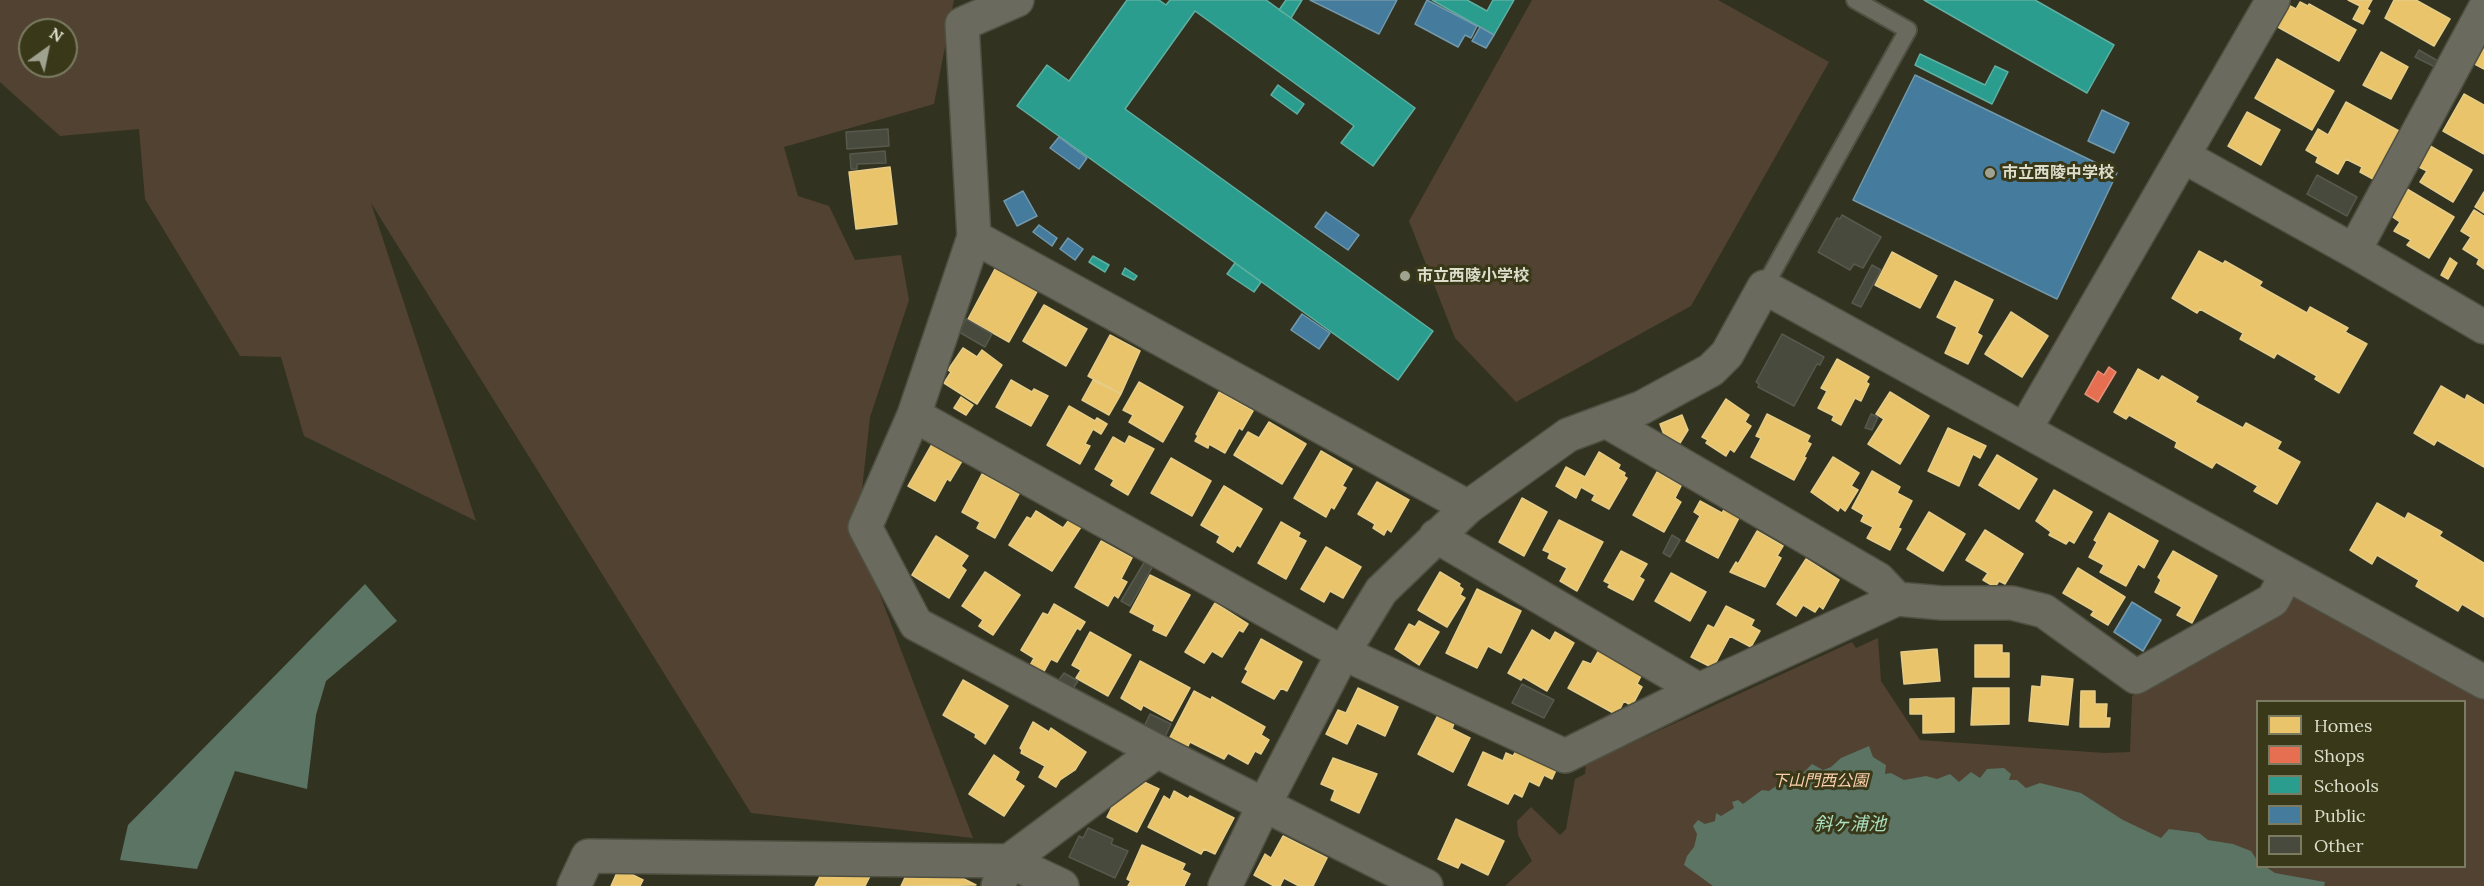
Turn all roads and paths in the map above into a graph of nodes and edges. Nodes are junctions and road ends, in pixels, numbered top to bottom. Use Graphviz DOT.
graph roads {
  1 [pos="1017,0"];
  2 [pos="1855,0"];
  3 [pos="2273,0"];
  4 [pos="2484,10"];
  5 [pos="963,12"];
  6 [pos="2183,156"];
  7 [pos="974,237"];
  8 [pos="2354,251"];
  9 [pos="1764,287"];
  10 [pos="2484,327"];
  11 [pos="914,415"];
  12 [pos="1606,421"];
  13 [pos="2025,429"];
  14 [pos="1468,507"];
  15 [pos="1436,536"];
  16 [pos="2286,575"];
  17 [pos="1896,599"];
  18 [pos="1343,653"];
  19 [pos="2484,682"];
  20 [pos="1699,690"];
  21 [pos="1157,751"];
  22 [pos="1264,804"];
  23 [pos="1003,873"];
  24 [pos="574,886"];
  25 [pos="1062,886"];
  26 [pos="1225,886"];
  27 [pos="1426,886"];
  1 -- 5 [label="street"];
  2 -- 9 [label="lane"];
  3 -- 6 [label="street"];
  4 -- 8 [label="street"];
  5 -- 7 [label="street"];
  6 -- 8 [label="street"];
  6 -- 13 [label="street"];
  7 -- 11 [label="street"];
  7 -- 14 [label="street"];
  8 -- 10 [label="street"];
  9 -- 12 [label="street"];
  9 -- 13 [label="street"];
  11 -- 18 [label="street"];
  11 -- 21 [label="street"];
  12 -- 14 [label="street"];
  12 -- 17 [label="street"];
  13 -- 16 [label="street"];
  14 -- 15 [label="street"];
  15 -- 18 [label="street"];
  15 -- 20 [label="street"];
  16 -- 17 [label="street"];
  16 -- 19 [label="street"];
  17 -- 20 [label="street"];
  18 -- 20 [label="street"];
  18 -- 22 [label="street"];
  21 -- 22 [label="street"];
  21 -- 23 [label="street"];
  22 -- 26 [label="street"];
  22 -- 27 [label="street"];
  23 -- 24 [label="street"];
  23 -- 25 [label="street"];
}
